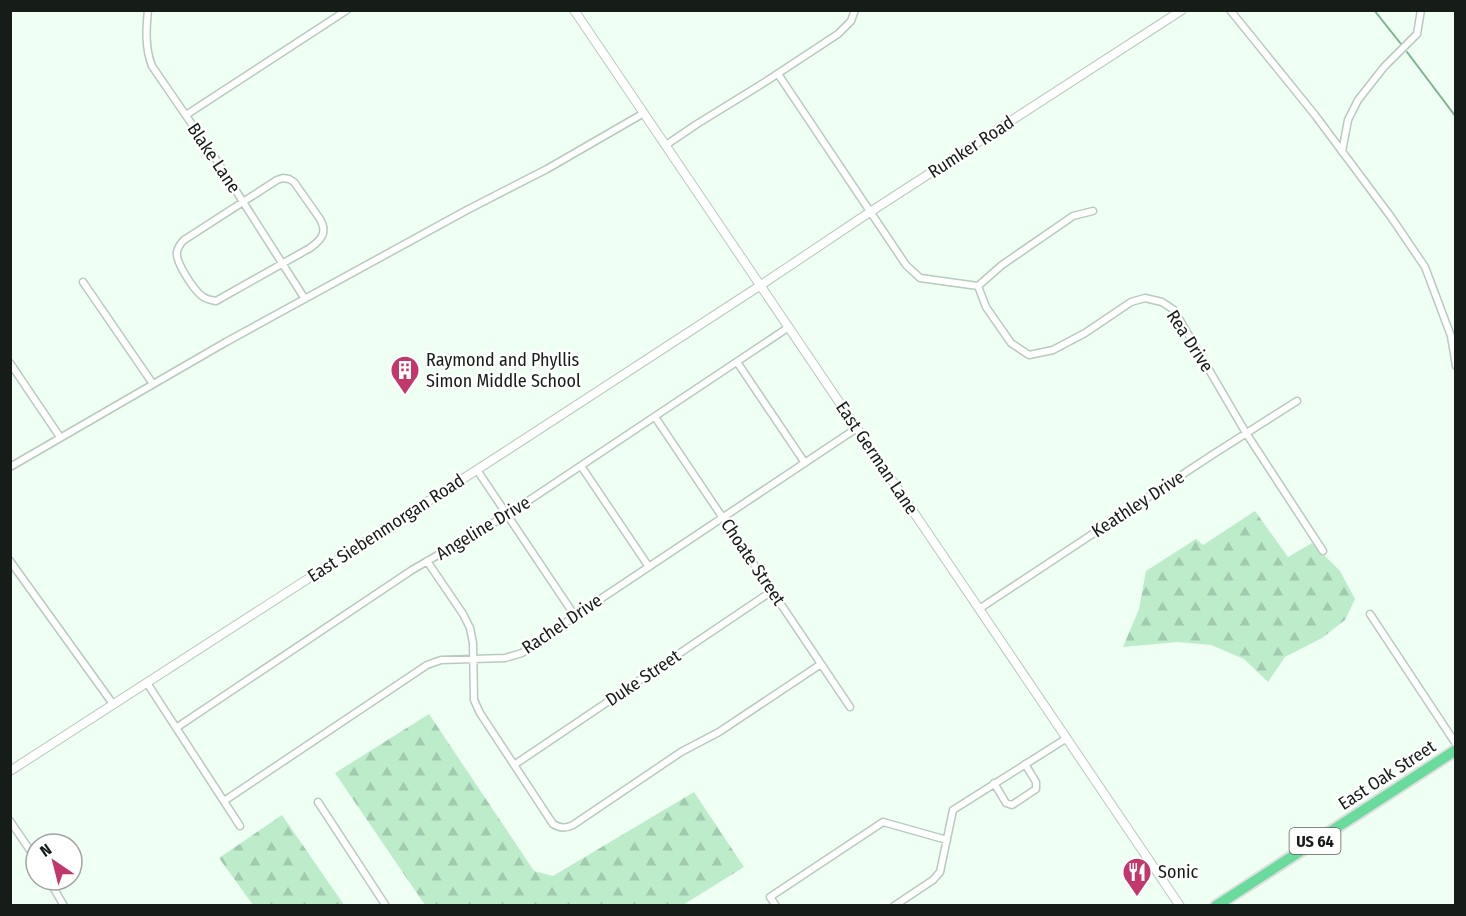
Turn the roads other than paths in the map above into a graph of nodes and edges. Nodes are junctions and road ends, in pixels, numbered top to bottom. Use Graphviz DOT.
graph roads {
  1 [pos="148,10"];
  2 [pos="347,10"];
  3 [pos="855,10"];
  4 [pos="1182,10"];
  5 [pos="1230,10"];
  6 [pos="1421,10"];
  7 [pos="575,11"];
  8 [pos="778,74"];
  9 [pos="644,113"];
  10 [pos="186,115"];
  11 [pos="666,145"];
  12 [pos="1341,152"];
  13 [pos="243,201"];
  14 [pos="1093,211"];
  15 [pos="870,213"];
  16 [pos="283,264"];
  17 [pos="83,282"];
  18 [pos="761,285"];
  19 [pos="978,286"];
  20 [pos="305,299"];
  21 [pos="789,327"];
  22 [pos="737,362"];
  23 [pos="10,363"];
  24 [pos="1455,366"];
  25 [pos="153,384"];
  26 [pos="1297,401"];
  27 [pos="655,417"];
  28 [pos="857,428"];
  29 [pos="1246,433"];
  30 [pos="60,438"];
  31 [pos="805,463"];
  32 [pos="581,466"];
  33 [pos="10,467"];
  34 [pos="477,470"];
  35 [pos="507,515"];
  36 [pos="723,518"];
  37 [pos="1323,551"];
  38 [pos="10,561"];
  39 [pos="427,561"];
  40 [pos="649,567"];
  41 [pos="772,591"];
  42 [pos="979,609"];
  43 [pos="1370,614"];
  44 [pos="575,616"];
  45 [pos="472,659"];
  46 [pos="821,664"];
  47 [pos="147,683"];
  48 [pos="113,704"];
  49 [pos="850,707"];
  50 [pos="176,728"];
  51 [pos="1067,738"];
  52 [pos="1455,744"];
  53 [pos="1455,750"];
  54 [pos="1024,764"];
  55 [pos="514,765"];
  56 [pos="10,771"];
  57 [pos="994,783"];
  58 [pos="224,801"];
  59 [pos="318,802"];
  60 [pos="10,821"];
  61 [pos="240,826"];
  62 [pos="947,840"];
  63 [pos="24,841"];
  64 [pos="56,892"];
  65 [pos="64,906"];
  66 [pos="386,906"];
  67 [pos="776,906"];
  68 [pos="894,906"];
  69 [pos="1180,906"];
  70 [pos="1216,906"];
  1 -- 10 [label="street, Blake Lane"];
  2 -- 10 [label="street"];
  3 -- 8 [label="street"];
  4 -- 15 [label="street, Rumker Road"];
  5 -- 12 [label="street"];
  6 -- 12 [label="street"];
  7 -- 9 [label="street, East German Lane"];
  8 -- 11 [label="street"];
  8 -- 15 [label="street"];
  9 -- 11 [label="street, East German Lane"];
  9 -- 20 [label="street"];
  10 -- 13 [label="street, Blake Lane"];
  11 -- 18 [label="street, East German Lane"];
  12 -- 24 [label="street"];
  13 -- 16 [label="street, Blake Lane"];
  13 -- 16 [label="street"];
  13 -- 16 [label="street"];
  14 -- 19 [label="street"];
  15 -- 18 [label="street, Rumker Road"];
  15 -- 19 [label="street"];
  16 -- 20 [label="street, Blake Lane"];
  17 -- 25 [label="street"];
  18 -- 21 [label="street, East German Lane"];
  18 -- 34 [label="street, East Siebenmorgan Road"];
  19 -- 29 [label="street, Rea Drive"];
  20 -- 25 [label="street"];
  21 -- 22 [label="street, Angeline Drive"];
  21 -- 28 [label="street, East German Lane"];
  22 -- 27 [label="street, Angeline Drive"];
  22 -- 31 [label="street"];
  23 -- 30 [label="street"];
  25 -- 30 [label="street"];
  26 -- 29 [label="street, Keathley Drive"];
  27 -- 32 [label="street, Angeline Drive"];
  27 -- 36 [label="street, Choate Street"];
  28 -- 31 [label="street, Rachel Drive"];
  28 -- 42 [label="street, East German Lane"];
  29 -- 37 [label="street, Rea Drive"];
  29 -- 42 [label="street, Keathley Drive"];
  30 -- 33 [label="street"];
  31 -- 36 [label="street, Rachel Drive"];
  32 -- 35 [label="street, Angeline Drive"];
  32 -- 40 [label="street"];
  34 -- 35 [label="street"];
  34 -- 47 [label="street, East Siebenmorgan Road"];
  35 -- 39 [label="street, Angeline Drive"];
  35 -- 44 [label="street"];
  36 -- 40 [label="street, Rachel Drive"];
  36 -- 41 [label="street, Choate Street"];
  38 -- 48 [label="street"];
  39 -- 45 [label="street"];
  39 -- 50 [label="street, Angeline Drive"];
  40 -- 44 [label="street, Rachel Drive"];
  41 -- 46 [label="street, Choate Street"];
  41 -- 55 [label="street, Duke Street"];
  42 -- 51 [label="street, East German Lane"];
  43 -- 52 [label="street"];
  44 -- 45 [label="street, Rachel Drive"];
  45 -- 55 [label="street"];
  45 -- 58 [label="street, Rachel Drive"];
  46 -- 49 [label="street, Choate Street"];
  46 -- 55 [label="street"];
  47 -- 48 [label="street, East Siebenmorgan Road"];
  47 -- 50 [label="street"];
  48 -- 56 [label="street, East Siebenmorgan Road"];
  50 -- 58 [label="street"];
  51 -- 54 [label="street"];
  51 -- 69 [label="street, East German Lane"];
  53 -- 70 [label="highway, East Oak Street / US 64"];
  54 -- 57 [label="street"];
  54 -- 57 [label="street"];
  57 -- 62 [label="street"];
  58 -- 61 [label="street"];
  59 -- 66 [label="street"];
  60 -- 63 [label="street"];
  62 -- 67 [label="street"];
  62 -- 68 [label="street"];
  64 -- 65 [label="street"];
}
